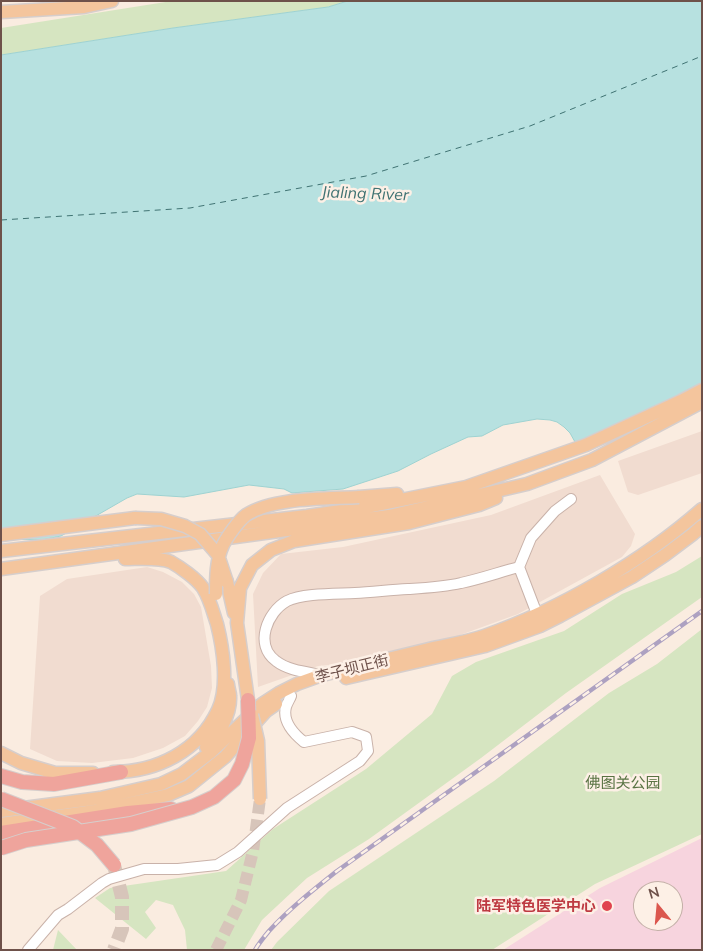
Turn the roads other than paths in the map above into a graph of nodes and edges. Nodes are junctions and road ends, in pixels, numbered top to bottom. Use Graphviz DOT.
graph roads {
  1 [pos="112,1"];
  2 [pos="1,12"];
  3 [pos="702,390"];
  4 [pos="702,402"];
  5 [pos="683,407"];
  6 [pos="527,484"];
  7 [pos="466,487"];
  8 [pos="572,499"];
  9 [pos="702,508"];
  10 [pos="702,526"];
  11 [pos="1,535"];
  12 [pos="1,551"];
  13 [pos="519,567"];
  14 [pos="1,568"];
  15 [pos="1,574"];
  16 [pos="537,614"];
  17 [pos="237,623"];
  18 [pos="220,634"];
  19 [pos="224,662"];
  20 [pos="322,675"];
  21 [pos="291,696"];
  22 [pos="248,700"];
  23 [pos="1,753"];
  24 [pos="121,772"];
  25 [pos="1,776"];
  26 [pos="260,800"];
  27 [pos="1,801"];
  28 [pos="192,807"];
  29 [pos="1,811"];
  30 [pos="1,824"];
  31 [pos="1,834"];
  32 [pos="1,848"];
  33 [pos="114,865"];
  34 [pos="28,950"];
  1 -- 2 [label="main road"];
  3 -- 5 [label="main road"];
  4 -- 5 [label="main road"];
  5 -- 6 [label="main road"];
  5 -- 7 [label="main road"];
  6 -- 14 [label="main road, bridge"];
  6 -- 17 [label="main road"];
  7 -- 12 [label="main road, bridge"];
  7 -- 18 [label="main road, bridge"];
  8 -- 13 [label="street"];
  9 -- 16 [label="main road, 李子坝正街"];
  10 -- 21 [label="main road, 李子坝正街"];
  11 -- 17 [label="main road, bridge"];
  13 -- 16 [label="street"];
  13 -- 20 [label="street"];
  15 -- 18 [label="main road"];
  16 -- 20 [label="main road, 李子坝正街"];
  17 -- 22 [label="main road"];
  18 -- 19 [label="main road"];
  19 -- 24 [label="main road"];
  19 -- 27 [label="main road, bridge"];
  20 -- 29 [label="main road, 李子坝正街"];
  21 -- 30 [label="main road, 李子坝正街"];
  21 -- 34 [label="street"];
  22 -- 26 [label="main road, bridge"];
  22 -- 28 [label="highway, bridge"];
  23 -- 24 [label="main road"];
  24 -- 25 [label="highway"];
  27 -- 33 [label="highway, bridge"];
  28 -- 31 [label="highway, bridge"];
  28 -- 32 [label="highway, bridge"];
}
